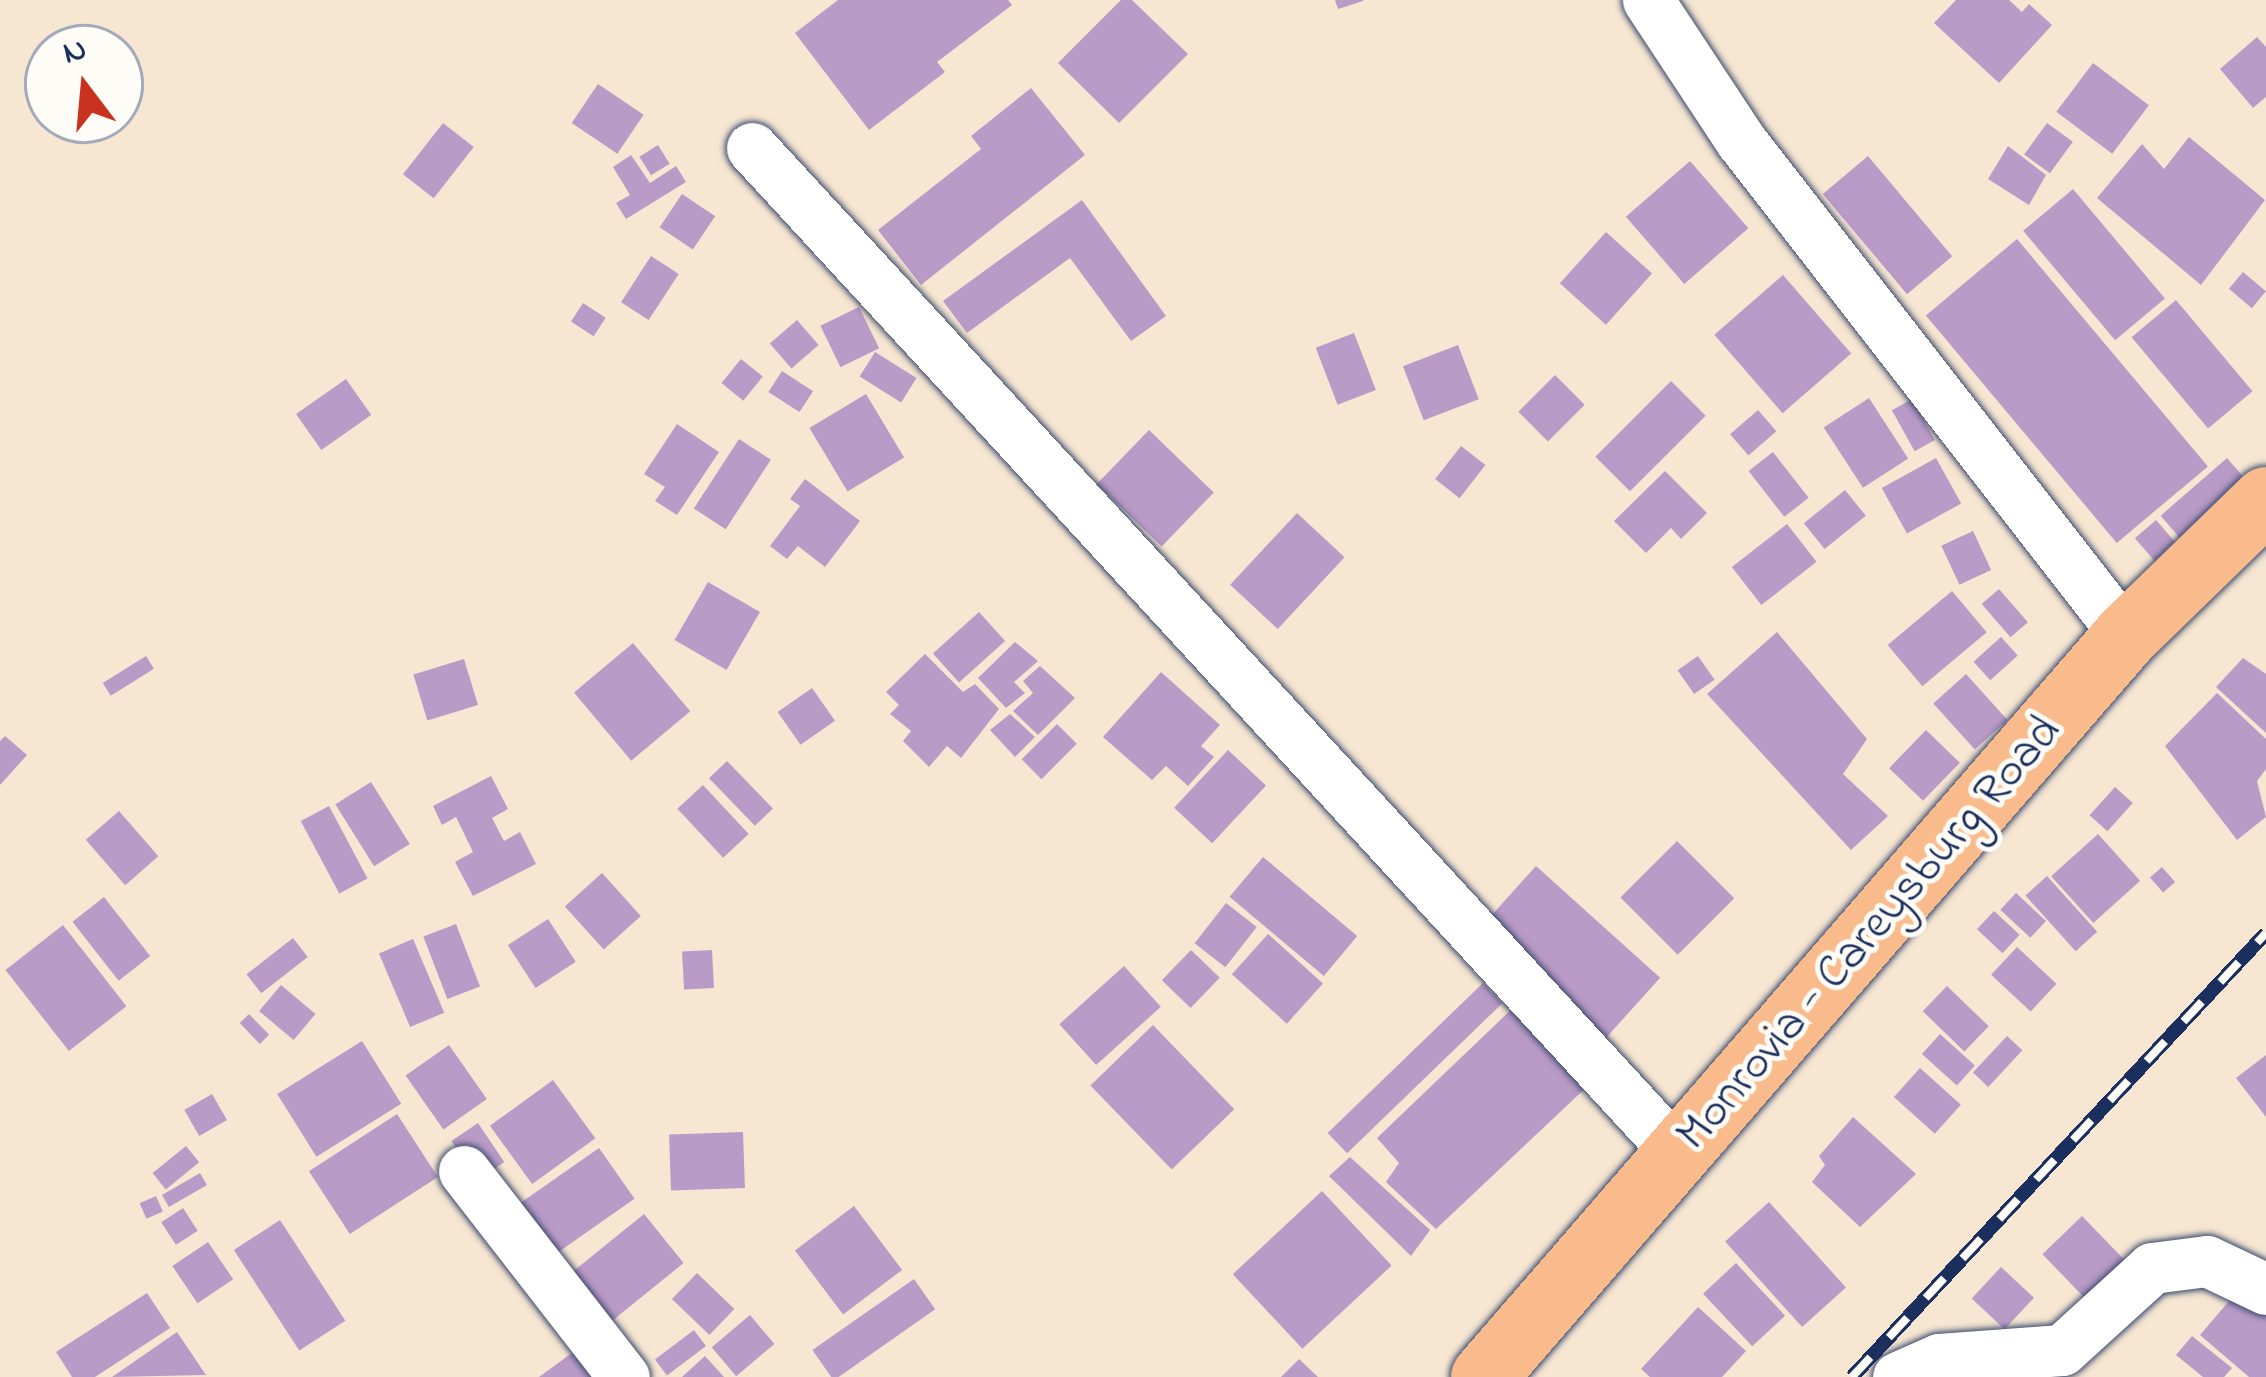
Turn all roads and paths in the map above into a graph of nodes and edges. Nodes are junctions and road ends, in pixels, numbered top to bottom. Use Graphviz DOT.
graph roads {
  1 [pos="1648,0"];
  2 [pos="752,148"];
  3 [pos="2266,500"];
  4 [pos="2126,636"];
  5 [pos="1680,1156"];
  6 [pos="464,1171"];
  7 [pos="2256,1266"];
  8 [pos="624,1377"];
  9 [pos="1484,1377"];
  10 [pos="1898,1377"];
  1 -- 4 [label="street"];
  2 -- 5 [label="street"];
  3 -- 4 [label="main road, Monrovia - Careysburg Road"];
  4 -- 5 [label="main road, Monrovia - Careysburg Road"];
  5 -- 9 [label="main road, Monrovia - Careysburg Road"];
  6 -- 8 [label="street"];
  7 -- 10 [label="street"];
}
